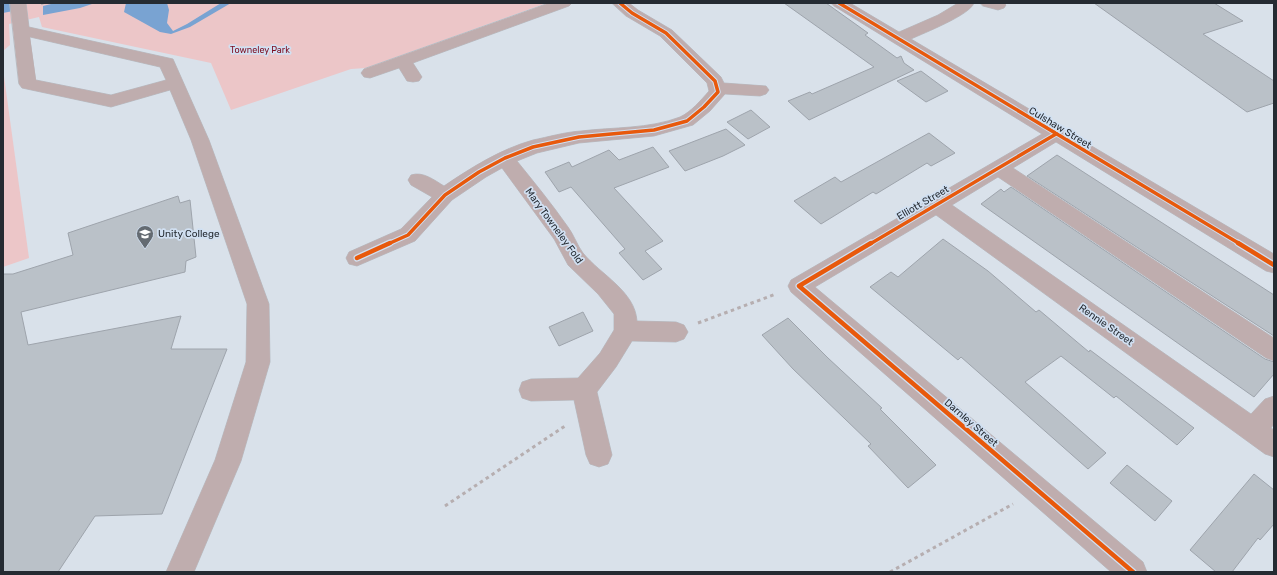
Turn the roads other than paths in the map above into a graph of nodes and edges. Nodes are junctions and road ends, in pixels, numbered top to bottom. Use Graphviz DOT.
graph roads {
  1 [pos="564,3"];
  2 [pos="620,3"];
  3 [pos="839,3"];
  4 [pos="966,3"];
  5 [pos="20,18"];
  6 [pos="898,39"];
  7 [pos="403,61"];
  8 [pos="370,73"];
  9 [pos="413,77"];
  10 [pos="176,83"];
  11 [pos="717,88"];
  12 [pos="760,90"];
  13 [pos="1056,134"];
  14 [pos="505,158"];
  15 [pos="999,168"];
  16 [pos="418,180"];
  17 [pos="445,195"];
  18 [pos="937,205"];
  19 [pos="357,258"];
  20 [pos="1274,265"];
  21 [pos="799,286"];
  22 [pos="626,332"];
  23 [pos="676,332"];
  24 [pos="1274,351"];
  25 [pos="531,390"];
  26 [pos="586,399"];
  27 [pos="1274,407"];
  28 [pos="1253,429"];
  29 [pos="1274,445"];
  30 [pos="599,455"];
  31 [pos="180,572"];
  32 [pos="1133,572"];
  1 -- 7 [label="street"];
  2 -- 11 [label="street"];
  3 -- 6 [label="street, Culshaw Street"];
  4 -- 6 [label="street"];
  5 -- 10 [label="street"];
  5 -- 10 [label="street"];
  6 -- 13 [label="street, Culshaw Street"];
  7 -- 8 [label="street"];
  7 -- 9 [label="street"];
  10 -- 31 [label="street"];
  11 -- 12 [label="street"];
  11 -- 14 [label="street"];
  13 -- 15 [label="street, Elliott Street"];
  13 -- 20 [label="street, Culshaw Street"];
  14 -- 17 [label="street"];
  14 -- 22 [label="street, Mary Towneley Fold"];
  15 -- 18 [label="street, Elliott Street"];
  15 -- 24 [label="street"];
  16 -- 17 [label="street"];
  17 -- 19 [label="street"];
  18 -- 21 [label="street, Elliott Street"];
  18 -- 28 [label="street, Rennie Street"];
  21 -- 32 [label="street, Darnley Street"];
  22 -- 23 [label="street"];
  22 -- 26 [label="street"];
  25 -- 26 [label="street"];
  26 -- 30 [label="street"];
  27 -- 28 [label="street"];
  28 -- 29 [label="street, Rennie Street"];
}
